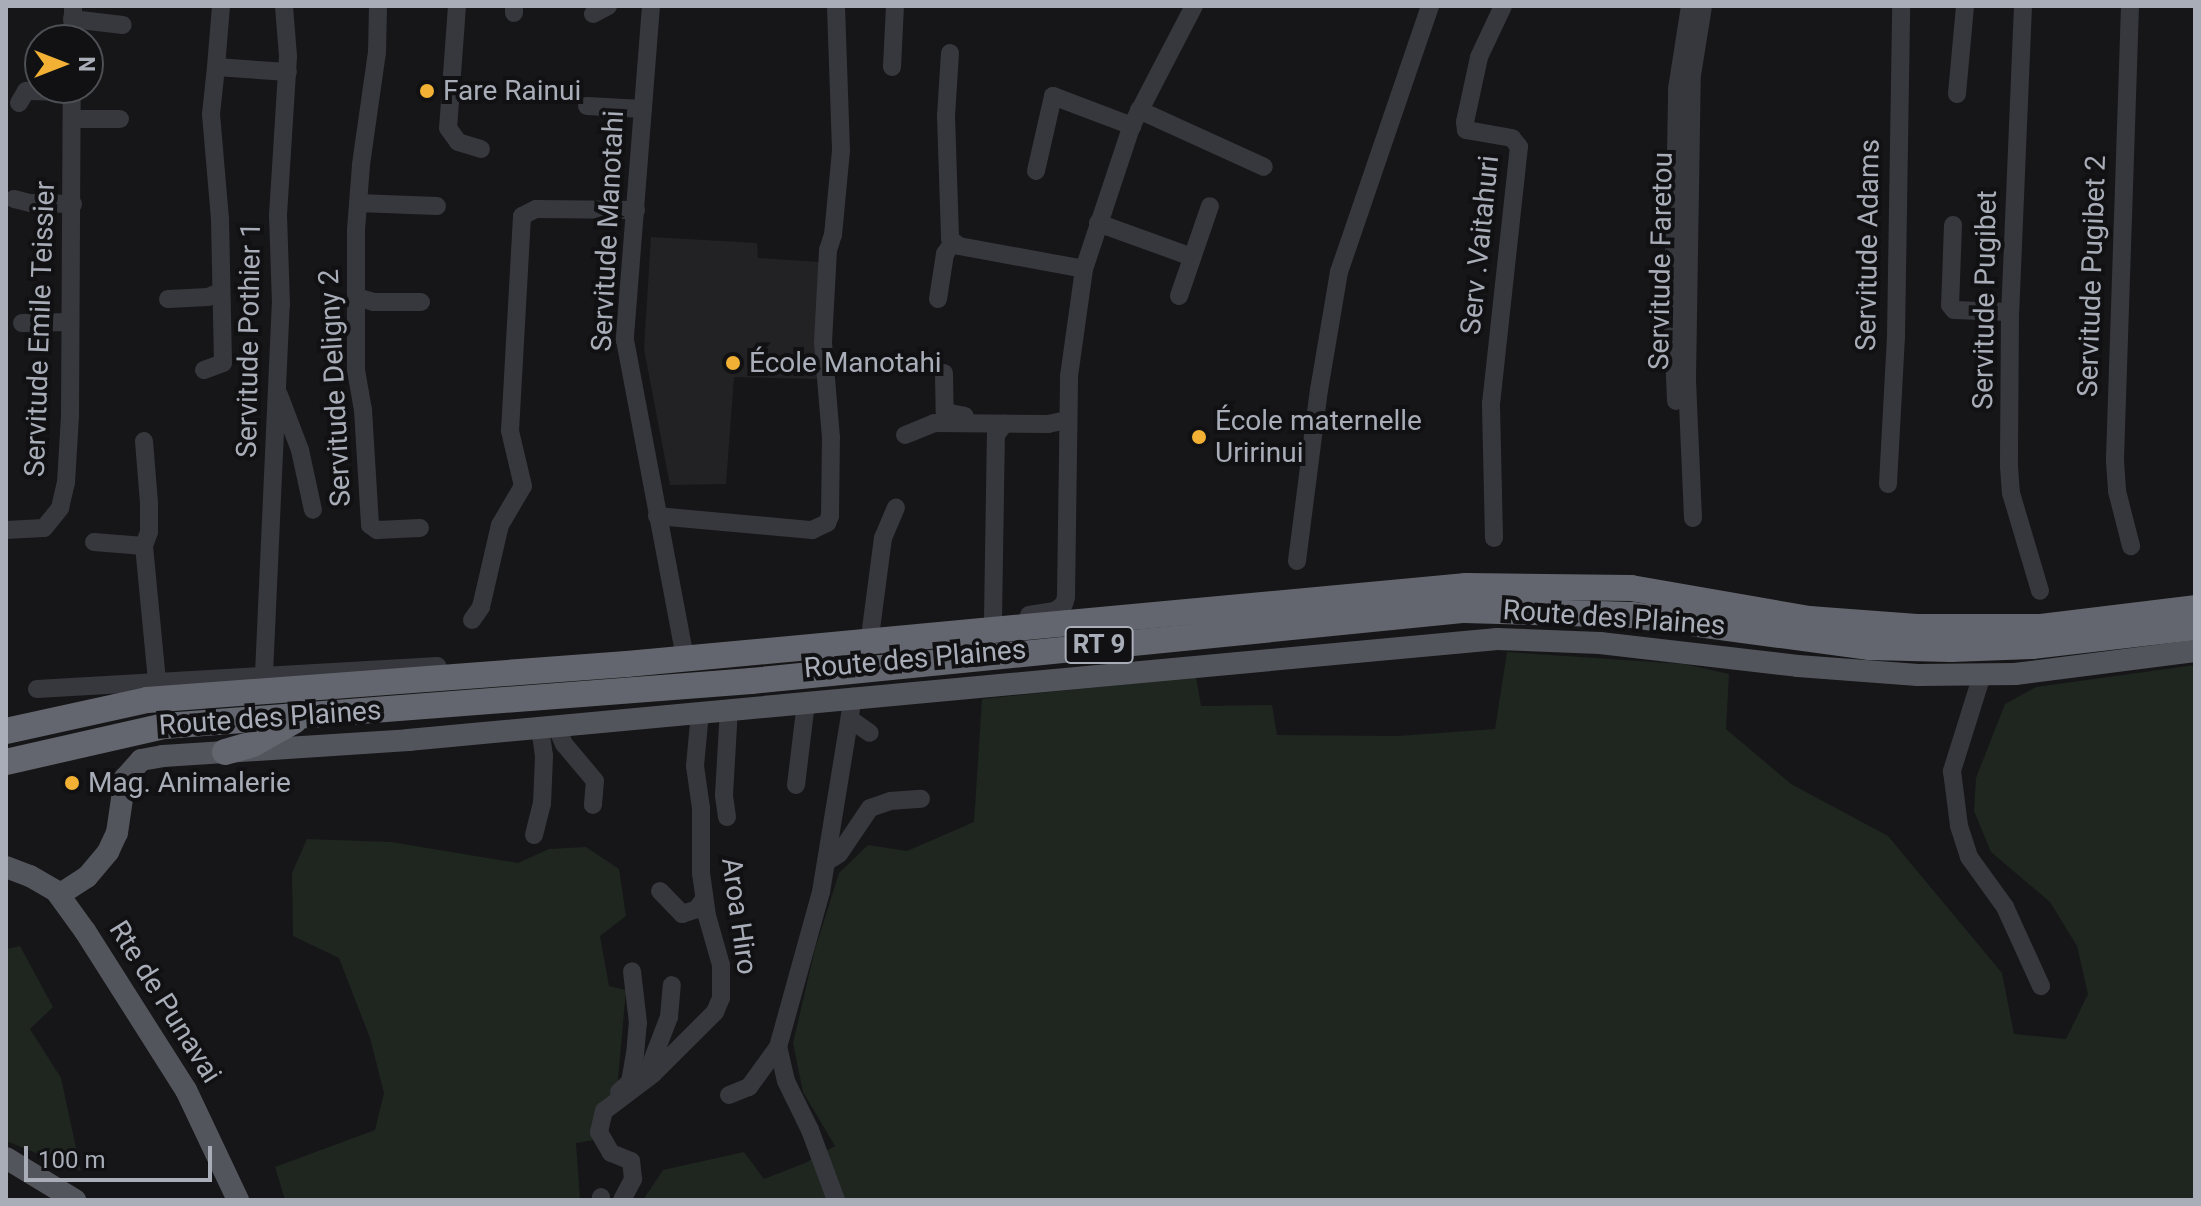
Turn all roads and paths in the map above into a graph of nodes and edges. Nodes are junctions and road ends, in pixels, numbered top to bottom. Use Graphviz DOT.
graph roads {
  1 [pos="221,6"];
  2 [pos="284,6"];
  3 [pos="378,6"];
  4 [pos="457,6"];
  5 [pos="651,6"];
  6 [pos="836,6"];
  7 [pos="895,6"];
  8 [pos="1194,6"];
  9 [pos="1430,6"];
  10 [pos="1503,6"];
  11 [pos="1690,6"];
  12 [pos="1703,6"];
  13 [pos="1901,6"];
  14 [pos="1965,6"];
  15 [pos="2023,6"];
  16 [pos="2130,6"];
  17 [pos="72,13"];
  18 [pos="123,25"];
  19 [pos="950,53"];
  20 [pos="216,67"];
  21 [pos="892,67"];
  22 [pos="288,72"];
  23 [pos="24,94"];
  24 [pos="1957,94"];
  25 [pos="19,103"];
  26 [pos="72,104"];
  27 [pos="587,106"];
  28 [pos="643,109"];
  29 [pos="1135,118"];
  30 [pos="73,119"];
  31 [pos="120,119"];
  32 [pos="481,149"];
  33 [pos="1264,167"];
  34 [pos="1036,171"];
  35 [pos="14,199"];
  36 [pos="358,203"];
  37 [pos="73,204"];
  38 [pos="437,206"];
  39 [pos="1210,206"];
  40 [pos="636,210"];
  41 [pos="1098,223"];
  42 [pos="1953,225"];
  43 [pos="956,244"];
  44 [pos="1192,257"];
  45 [pos="1084,269"];
  46 [pos="220,292"];
  47 [pos="1179,296"];
  48 [pos="357,297"];
  49 [pos="168,299"];
  50 [pos="943,299"];
  51 [pos="421,302"];
  52 [pos="2010,312"];
  53 [pos="70,322"];
  54 [pos="22,323"];
  55 [pos="204,370"];
  56 [pos="944,373"];
  57 [pos="276,388"];
  58 [pos="1068,414"];
  59 [pos="1004,424"];
  60 [pos="905,435"];
  61 [pos="144,441"];
  62 [pos="1679,452"];
  63 [pos="1888,484"];
  64 [pos="896,508"];
  65 [pos="313,510"];
  66 [pos="657,516"];
  67 [pos="1693,518"];
  68 [pos="420,528"];
  69 [pos="6,530"];
  70 [pos="1494,538"];
  71 [pos="94,542"];
  72 [pos="144,546"];
  73 [pos="2131,546"];
  74 [pos="1297,561"];
  75 [pos="2040,591"];
  76 [pos="2195,608"];
  77 [pos="993,619"];
  78 [pos="472,620"];
  79 [pos="2195,627"];
  80 [pos="871,629"];
  81 [pos="683,647"];
  82 [pos="2195,651"];
  83 [pos="264,674"];
  84 [pos="1982,675"];
  85 [pos="157,682"];
  86 [pos="37,689"];
  87 [pos="806,702"];
  88 [pos="851,708"];
  89 [pos="729,709"];
  90 [pos="695,712"];
  91 [pos="305,715"];
  92 [pos="548,727"];
  93 [pos="6,731"];
  94 [pos="870,733"];
  95 [pos="225,752"];
  96 [pos="6,762"];
  97 [pos="726,777"];
  98 [pos="695,779"];
  99 [pos="796,785"];
  100 [pos="921,799"];
  101 [pos="593,805"];
  102 [pos="727,817"];
  103 [pos="534,835"];
  104 [pos="826,862"];
  105 [pos="6,867"];
  106 [pos="660,891"];
  107 [pos="59,895"];
  108 [pos="704,899"];
  109 [pos="632,971"];
  110 [pos="672,985"];
  111 [pos="2041,986"];
  112 [pos="778,1047"];
  113 [pos="653,1074"];
  114 [pos="729,1095"];
  115 [pos="599,1132"];
  116 [pos="6,1158"];
  117 [pos="75,1200"];
  118 [pos="238,1200"];
  119 [pos="622,1200"];
  120 [pos="836,1200"];
  1 -- 20 [label="street"];
  2 -- 22 [label="street, Servitude Pothier 1"];
  3 -- 36 [label="street, Servitude Deligny 2"];
  4 -- 32 [label="street"];
  5 -- 28 [label="street, Servitude Manotahi"];
  6 -- 66 [label="street"];
  7 -- 21 [label="street"];
  8 -- 29 [label="street"];
  9 -- 74 [label="street"];
  10 -- 70 [label="street, Serv .Vaitahuri"];
  11 -- 62 [label="street, Servitude Faretou"];
  12 -- 67 [label="street, Servitude Faretou"];
  13 -- 63 [label="street, Servitude Adams"];
  14 -- 24 [label="street"];
  15 -- 52 [label="street, Servitude Pugibet"];
  16 -- 73 [label="street, Servitude Pugibet 2"];
  17 -- 18 [label="street"];
  19 -- 43 [label="street"];
  20 -- 22 [label="street"];
  20 -- 46 [label="street"];
  22 -- 57 [label="street, Servitude Pothier 1"];
  23 -- 25 [label="street"];
  26 -- 30 [label="street, Servitude Emile Teissier"];
  27 -- 28 [label="street"];
  28 -- 40 [label="street, Servitude Manotahi"];
  29 -- 33 [label="street"];
  29 -- 34 [label="street"];
  29 -- 41 [label="street"];
  30 -- 31 [label="street"];
  30 -- 37 [label="street, Servitude Emile Teissier"];
  35 -- 37 [label="street"];
  36 -- 38 [label="street"];
  36 -- 48 [label="street, Servitude Deligny 2"];
  37 -- 53 [label="street, Servitude Emile Teissier"];
  39 -- 44 [label="street"];
  40 -- 66 [label="street, Servitude Manotahi"];
  40 -- 78 [label="street"];
  41 -- 44 [label="street"];
  41 -- 45 [label="street"];
  42 -- 52 [label="street"];
  43 -- 45 [label="street"];
  43 -- 50 [label="street"];
  44 -- 47 [label="street"];
  45 -- 58 [label="street"];
  46 -- 49 [label="street"];
  46 -- 55 [label="street"];
  48 -- 51 [label="street"];
  48 -- 68 [label="street, Servitude Deligny 2"];
  52 -- 75 [label="street, Servitude Pugibet"];
  53 -- 54 [label="street"];
  53 -- 69 [label="street, Servitude Emile Teissier"];
  56 -- 58 [label="street"];
  57 -- 65 [label="street"];
  57 -- 83 [label="street, Servitude Pothier 1"];
  58 -- 59 [label="street"];
  58 -- 77 [label="street"];
  59 -- 60 [label="street"];
  59 -- 77 [label="street"];
  61 -- 72 [label="street"];
  64 -- 80 [label="street"];
  66 -- 81 [label="street, Servitude Manotahi"];
  71 -- 72 [label="street"];
  72 -- 85 [label="street"];
  76 -- 93 [label="highway, Route des Plaines / RT 9"];
  77 -- 80 [label="street"];
  79 -- 91 [label="highway, Route des Plaines / RT 9"];
  80 -- 81 [label="street"];
  81 -- 83 [label="street"];
  82 -- 84 [label="main road, Route des Plaines"];
  83 -- 85 [label="street"];
  84 -- 88 [label="main road, Route des Plaines"];
  84 -- 111 [label="street"];
  85 -- 86 [label="street"];
  87 -- 88 [label="main road, Route des Plaines"];
  87 -- 89 [label="main road, Route des Plaines"];
  87 -- 99 [label="street"];
  88 -- 94 [label="street"];
  88 -- 104 [label="street"];
  89 -- 90 [label="main road, Route des Plaines"];
  89 -- 97 [label="street"];
  90 -- 92 [label="main road, Route des Plaines"];
  90 -- 98 [label="street, Aroa Hiro"];
  91 -- 95 [label="highway"];
  91 -- 96 [label="highway, Route des Plaines / RT 9"];
  92 -- 95 [label="main road, Route des Plaines"];
  92 -- 101 [label="street"];
  92 -- 103 [label="street"];
  95 -- 107 [label="main road, Route des Plaines"];
  97 -- 98 [label="street"];
  97 -- 102 [label="street"];
  98 -- 108 [label="street, Aroa Hiro"];
  100 -- 104 [label="street"];
  104 -- 112 [label="street"];
  105 -- 107 [label="main road, Rte de Punavai"];
  106 -- 108 [label="street"];
  107 -- 118 [label="main road, Rte de Punavai"];
  108 -- 113 [label="street, Aroa Hiro"];
  109 -- 115 [label="street"];
  110 -- 113 [label="street"];
  112 -- 114 [label="street"];
  112 -- 120 [label="street"];
  113 -- 115 [label="street, Aroa Hiro"];
  115 -- 119 [label="street"];
  116 -- 117 [label="main road"];
}
